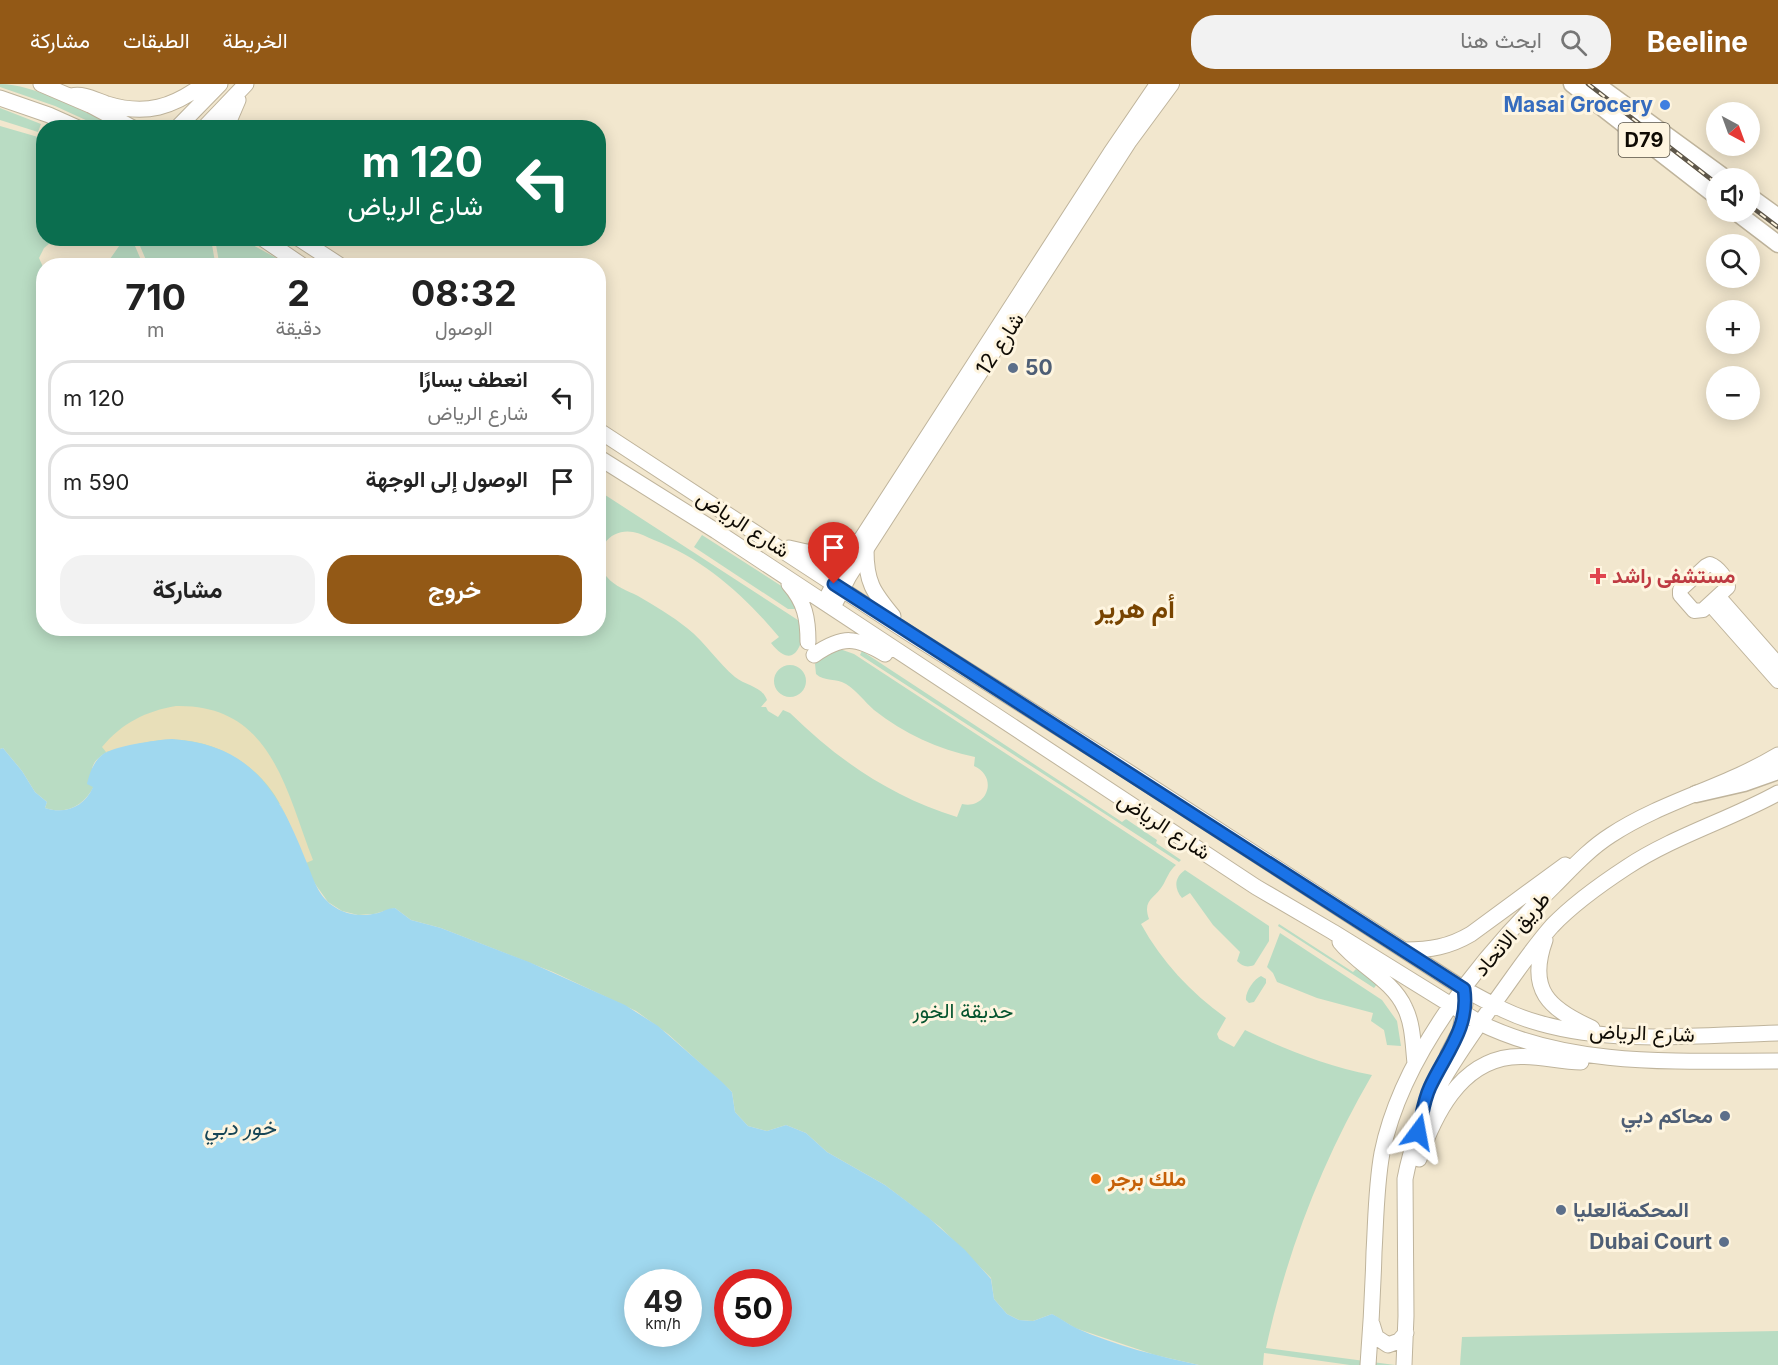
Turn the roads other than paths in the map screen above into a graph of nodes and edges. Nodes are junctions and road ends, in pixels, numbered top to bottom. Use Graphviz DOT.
graph roads {
  1 [pos="40,84"];
  2 [pos="204,84"];
  3 [pos="220,84"];
  4 [pos="246,84"];
  5 [pos="1157,84"];
  6 [pos="1172,84"];
  7 [pos="1572,84"];
  8 [pos="1596,84"];
  9 [pos="71,96"];
  10 [pos="0,98"];
  11 [pos="61,120"];
  12 [pos="118,120"];
  13 [pos="185,120"];
  14 [pos="212,120"];
  15 [pos="228,120"];
  16 [pos="1711,168"];
  17 [pos="1706,188"];
  18 [pos="1760,204"];
  19 [pos="1778,217"];
  20 [pos="1749,222"];
  21 [pos="1071,224"];
  22 [pos="1778,244"];
  23 [pos="274,246"];
  24 [pos="310,246"];
  25 [pos="291,258"];
  26 [pos="329,258"];
  27 [pos="606,435"];
  28 [pos="606,462"];
  29 [pos="864,544"];
  30 [pos="774,545"];
  31 [pos="777,571"];
  32 [pos="839,587"];
  33 [pos="828,605"];
  34 [pos="907,632"];
  35 [pos="908,658"];
  36 [pos="1778,664"];
  37 [pos="1778,681"];
  38 [pos="1778,754"];
  39 [pos="1778,771"];
  40 [pos="1696,794"];
  41 [pos="1777,795"];
  42 [pos="1591,849"];
  43 [pos="1552,927"];
  44 [pos="1334,932"];
  45 [pos="1405,950"];
  46 [pos="1447,977"];
  47 [pos="1464,989"];
  48 [pos="1438,997"];
  49 [pos="1493,1005"];
  50 [pos="1458,1010"];
  51 [pos="1508,1012"];
  52 [pos="1480,1023"];
  53 [pos="1497,1031"];
  54 [pos="1778,1033"];
  55 [pos="1609,1036"];
  56 [pos="1605,1057"];
  57 [pos="1778,1061"];
  58 [pos="1415,1064"];
  59 [pos="1422,1119"];
  60 [pos="1404,1221"];
  61 [pos="1371,1324"];
  62 [pos="1406,1332"];
  63 [pos="1368,1365"];
  64 [pos="1404,1365"];
  1 -- 9 [label="main road"];
  2 -- 9 [label="main road"];
  3 -- 13 [label="main road"];
  4 -- 14 [label="main road"];
  4 -- 15 [label="main road"];
  5 -- 21 [label="street, شارع 12"];
  6 -- 21 [label="street, شارع 12"];
  7 -- 17 [label="main road, D79"];
  8 -- 16 [label="main road, D79"];
  9 -- 12 [label="main road"];
  10 -- 11 [label="main road"];
  18 -- 19 [label="main road"];
  20 -- 22 [label="main road"];
  21 -- 29 [label="street, شارع 12"];
  23 -- 25 [label="main road"];
  24 -- 26 [label="main road"];
  27 -- 30 [label="main road, شارع الرياض"];
  28 -- 31 [label="main road, شارع الرياض"];
  29 -- 30 [label="main road"];
  29 -- 32 [label="street, شارع 12"];
  29 -- 34 [label="main road"];
  30 -- 32 [label="main road, شارع الرياض"];
  31 -- 33 [label="main road, شارع الرياض"];
  31 -- 35 [label="main road"];
  32 -- 33 [label="main road"];
  32 -- 33 [label="main road"];
  32 -- 34 [label="main road, شارع الرياض"];
  33 -- 35 [label="main road, شارع الرياض"];
  34 -- 45 [label="main road, شارع الرياض"];
  35 -- 44 [label="main road, شارع الرياض"];
  36 -- 37 [label="street"];
  38 -- 40 [label="main road, طريق الاتحاد"];
  39 -- 40 [label="main road"];
  40 -- 42 [label="main road, طريق الاتحاد"];
  41 -- 43 [label="main road, طريق الاتحاد"];
  42 -- 45 [label="main road"];
  42 -- 47 [label="main road, طريق الاتحاد"];
  43 -- 49 [label="main road, طريق الاتحاد"];
  43 -- 55 [label="main road"];
  44 -- 48 [label="main road, شارع الرياض"];
  44 -- 58 [label="main road"];
  45 -- 46 [label="main road, شارع الرياض"];
  46 -- 47 [label="main road, شارع الرياض"];
  46 -- 48 [label="main road"];
  47 -- 49 [label="main road, شارع الرياض"];
  47 -- 50 [label="main road, طريق الاتحاد"];
  48 -- 50 [label="main road, شارع الرياض"];
  49 -- 51 [label="main road, شارع الرياض"];
  49 -- 52 [label="main road, طريق الاتحاد"];
  50 -- 52 [label="main road, شارع الرياض"];
  50 -- 58 [label="main road, طريق الاتحاد"];
  50 -- 59 [label="main road"];
  51 -- 53 [label="main road"];
  51 -- 55 [label="main road, شارع الرياض"];
  52 -- 53 [label="main road, شارع الرياض"];
  52 -- 59 [label="main road, طريق الاتحاد"];
  53 -- 56 [label="main road, شارع الرياض"];
  54 -- 55 [label="main road, شارع الرياض"];
  56 -- 57 [label="main road, شارع الرياض"];
  56 -- 60 [label="main road"];
  58 -- 61 [label="main road, طريق الاتحاد"];
  59 -- 60 [label="main road, طريق الاتحاد"];
  60 -- 62 [label="main road, طريق الاتحاد"];
  61 -- 62 [label="main road"];
  61 -- 63 [label="main road, طريق الاتحاد"];
  62 -- 64 [label="main road, طريق الاتحاد"];
}
